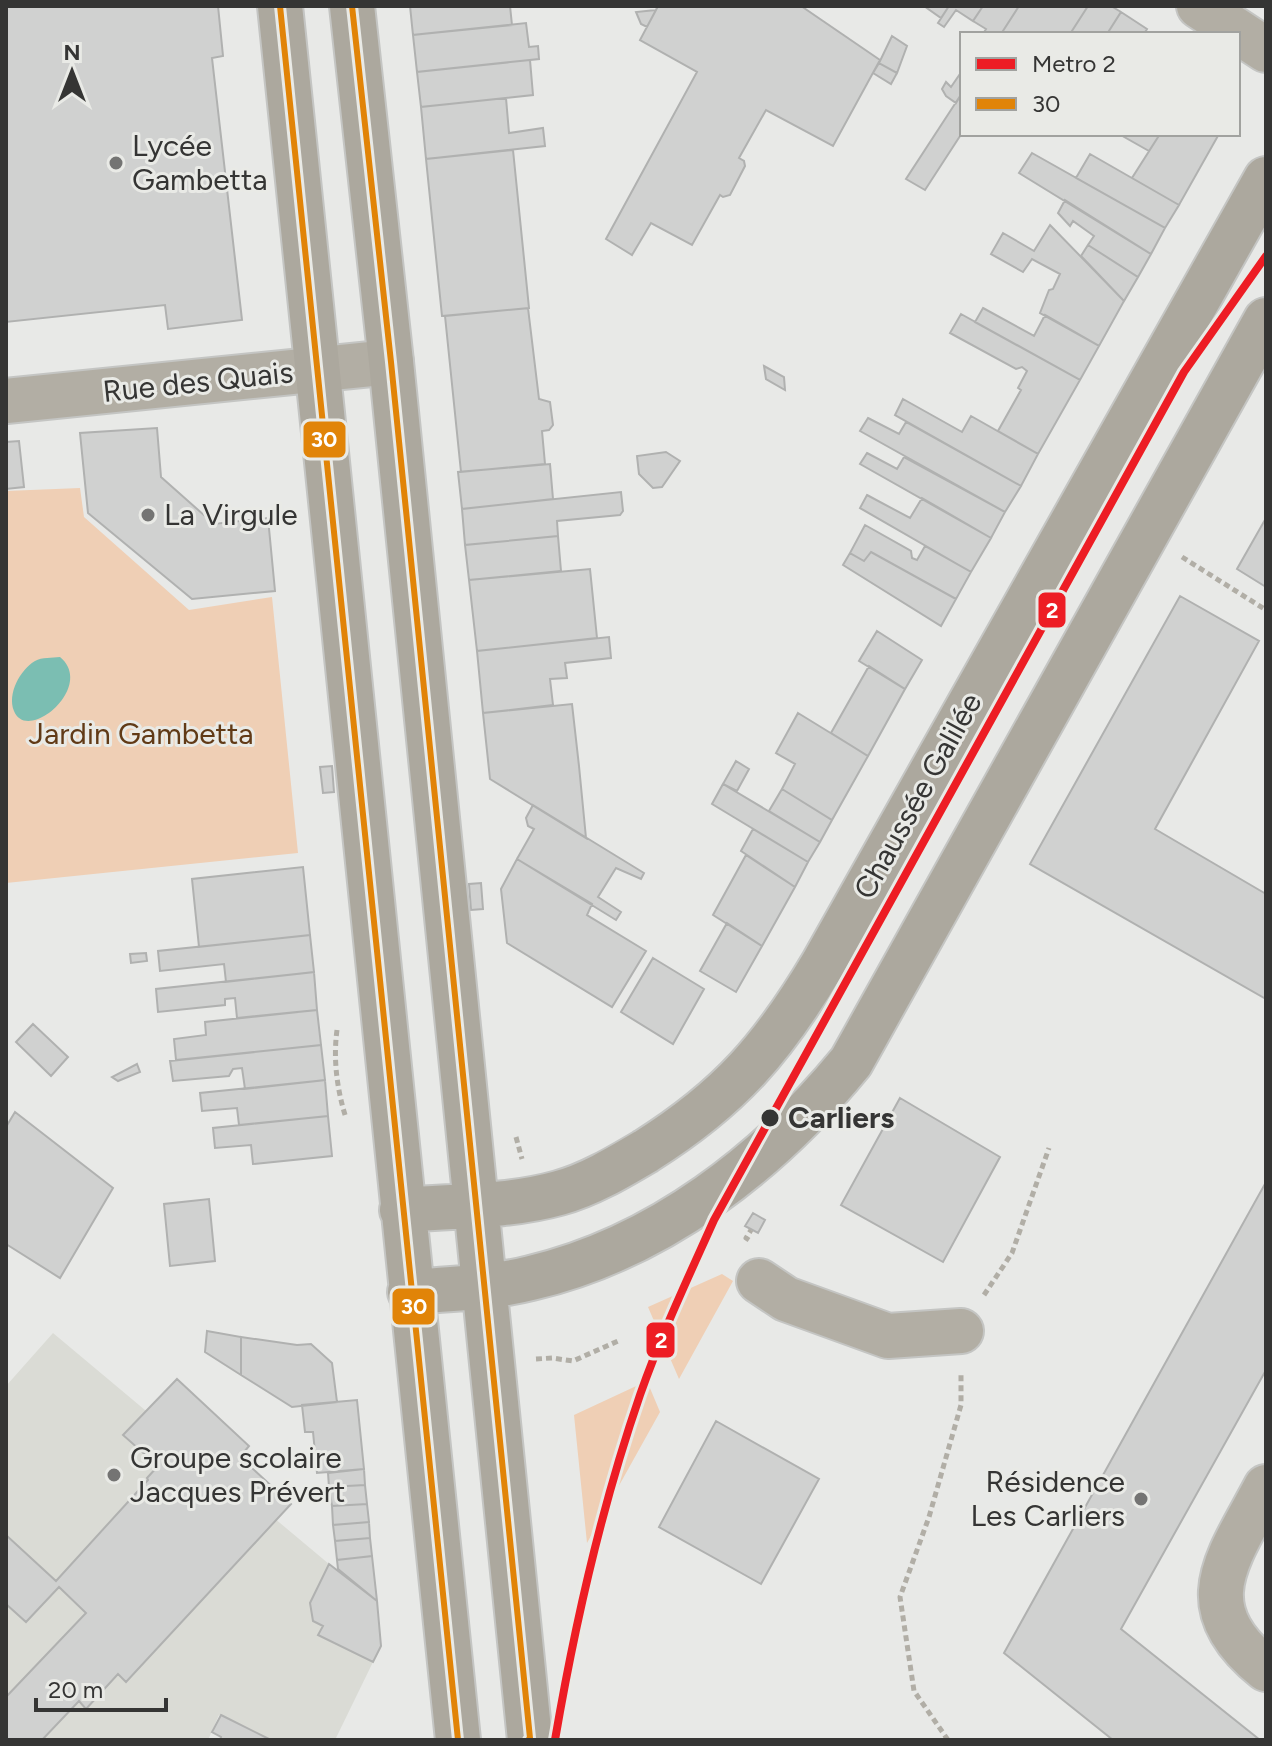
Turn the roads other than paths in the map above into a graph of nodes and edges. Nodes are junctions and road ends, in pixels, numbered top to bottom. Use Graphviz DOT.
graph roads {
  1 [pos="280,6"];
  2 [pos="352,6"];
  3 [pos="1199,6"];
  4 [pos="1239,32"];
  5 [pos="1240,33"];
  6 [pos="1266,50"];
  7 [pos="1266,179"];
  8 [pos="1266,320"];
  9 [pos="391,362"];
  10 [pos="318,369"];
  11 [pos="6,401"];
  12 [pos="476,1204"];
  13 [pos="402,1210"];
  14 [pos="759,1281"];
  15 [pos="485,1286"];
  16 [pos="410,1292"];
  17 [pos="961,1331"];
  18 [pos="1266,1487"];
  19 [pos="1266,1669"];
  20 [pos="529,1739"];
  21 [pos="458,1740"];
  1 -- 10 [label="main road"];
  2 -- 9 [label="main road"];
  3 -- 4 [label="street"];
  5 -- 6 [label="street"];
  7 -- 12 [label="main road, Chaussée Galilée"];
  8 -- 15 [label="main road"];
  9 -- 10 [label="street, Rue des Quais"];
  9 -- 12 [label="main road"];
  10 -- 11 [label="street, Rue des Quais"];
  10 -- 13 [label="main road"];
  12 -- 13 [label="main road, Chaussée Galilée"];
  12 -- 15 [label="main road"];
  13 -- 16 [label="main road"];
  14 -- 17 [label="street"];
  15 -- 16 [label="main road"];
  15 -- 20 [label="main road"];
  16 -- 21 [label="main road"];
  18 -- 19 [label="street"];
}
